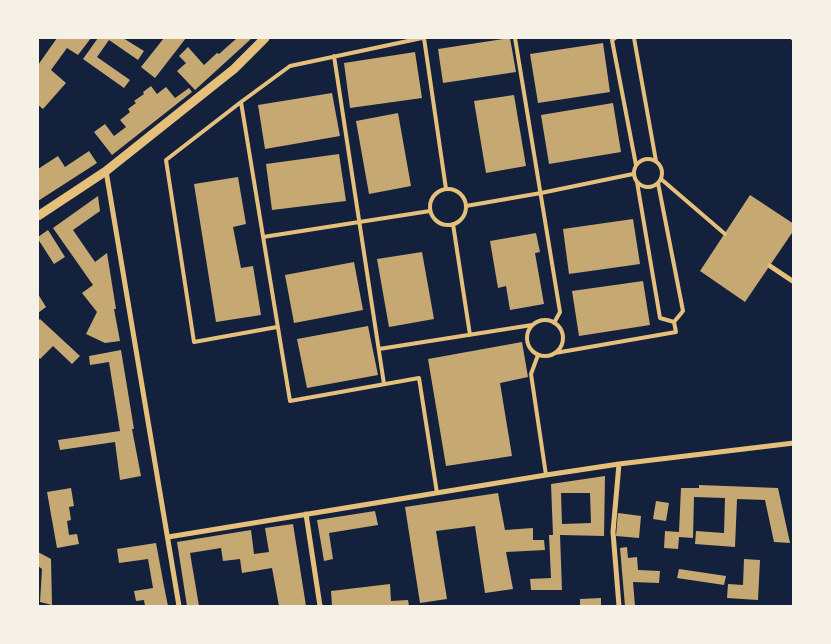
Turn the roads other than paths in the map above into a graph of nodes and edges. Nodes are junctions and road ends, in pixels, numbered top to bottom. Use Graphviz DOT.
graph roads {
  1 [pos="264,38"];
  2 [pos="423,38"];
  3 [pos="515,38"];
  4 [pos="615,38"];
  5 [pos="634,38"];
  6 [pos="334,56"];
  7 [pos="241,102"];
  8 [pos="656,161"];
  9 [pos="636,165"];
  10 [pos="106,171"];
  11 [pos="633,174"];
  12 [pos="660,181"];
  13 [pos="637,182"];
  14 [pos="446,189"];
  15 [pos="541,193"];
  16 [pos="466,206"];
  17 [pos="430,211"];
  18 [pos="38,216"];
  19 [pos="359,222"];
  20 [pos="453,224"];
  21 [pos="725,234"];
  22 [pos="263,238"];
  23 [pos="770,266"];
  24 [pos="794,282"];
  25 [pos="674,322"];
  26 [pos="554,323"];
  27 [pos="532,325"];
  28 [pos="277,327"];
  29 [pos="470,335"];
  30 [pos="378,350"];
  31 [pos="555,353"];
  32 [pos="538,355"];
  33 [pos="384,384"];
  34 [pos="794,443"];
  35 [pos="619,464"];
  36 [pos="546,475"];
  37 [pos="437,493"];
  38 [pos="306,514"];
  39 [pos="168,537"];
  40 [pos="179,606"];
  41 [pos="320,606"];
  42 [pos="619,606"];
  1 -- 10 [label="street"];
  2 -- 6 [label="lane"];
  2 -- 14 [label="lane"];
  3 -- 15 [label="lane"];
  4 -- 9 [label="lane"];
  5 -- 8 [label="lane"];
  6 -- 7 [label="lane"];
  6 -- 19 [label="lane"];
  7 -- 22 [label="lane"];
  7 -- 28 [label="lane"];
  8 -- 9 [label="lane"];
  8 -- 12 [label="lane"];
  9 -- 11 [label="lane"];
  10 -- 18 [label="street"];
  10 -- 39 [label="street"];
  11 -- 13 [label="lane"];
  11 -- 15 [label="lane"];
  12 -- 13 [label="lane"];
  12 -- 21 [label="lane"];
  12 -- 25 [label="lane"];
  13 -- 25 [label="lane"];
  14 -- 16 [label="lane"];
  14 -- 17 [label="lane"];
  15 -- 16 [label="lane"];
  15 -- 26 [label="lane"];
  16 -- 20 [label="lane"];
  17 -- 19 [label="lane"];
  17 -- 20 [label="lane"];
  19 -- 22 [label="lane"];
  19 -- 30 [label="lane"];
  20 -- 29 [label="lane"];
  22 -- 28 [label="lane"];
  23 -- 24 [label="street"];
  25 -- 31 [label="lane"];
  26 -- 27 [label="lane"];
  26 -- 31 [label="lane"];
  27 -- 29 [label="lane"];
  27 -- 32 [label="lane"];
  28 -- 33 [label="lane"];
  29 -- 30 [label="lane"];
  30 -- 33 [label="lane"];
  31 -- 32 [label="lane"];
  32 -- 36 [label="lane"];
  33 -- 37 [label="lane"];
  34 -- 35 [label="street"];
  35 -- 36 [label="street"];
  35 -- 42 [label="street"];
  36 -- 37 [label="street"];
  37 -- 38 [label="street"];
  38 -- 39 [label="street"];
  38 -- 41 [label="street"];
  39 -- 40 [label="street"];
}
